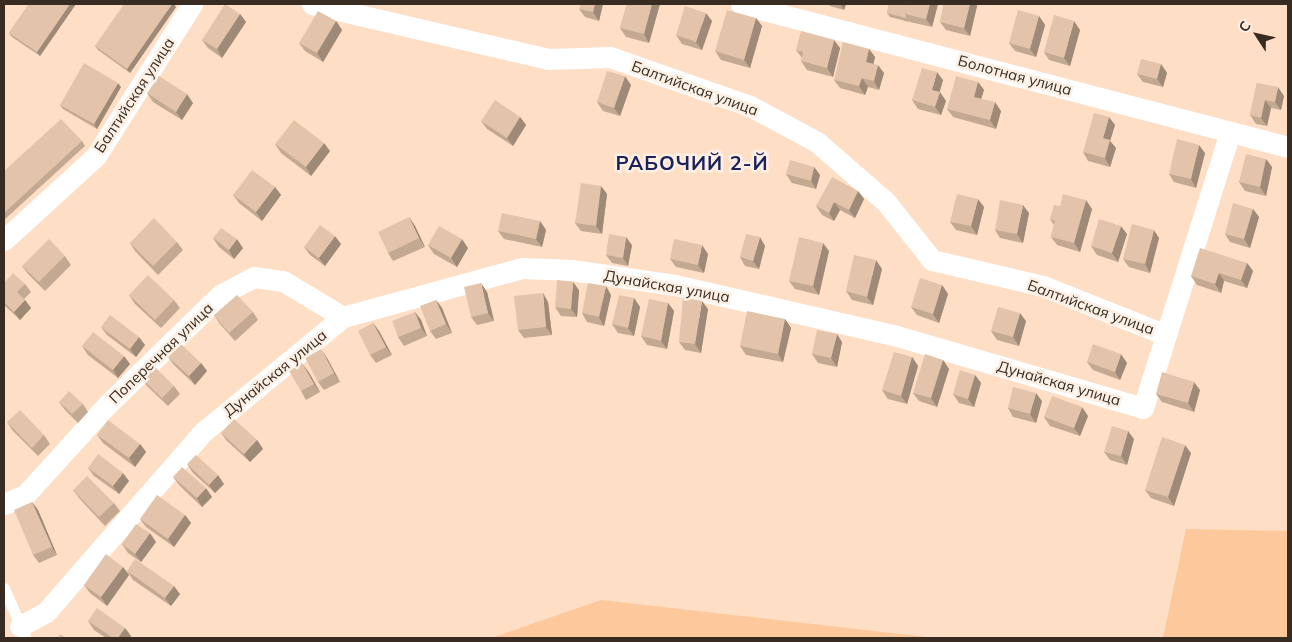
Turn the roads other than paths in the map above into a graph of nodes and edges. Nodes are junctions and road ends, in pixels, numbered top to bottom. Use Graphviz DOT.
graph roads {
  1 [pos="192,4"];
  2 [pos="312,4"];
  3 [pos="741,4"];
  4 [pos="1230,132"];
  5 [pos="1288,148"];
  6 [pos="4,240"];
  7 [pos="343,317"];
  8 [pos="1166,335"];
  9 [pos="4,504"];
  10 [pos="4,588"];
  11 [pos="23,632"];
  1 -- 6 [label="street, Балтийская улица"];
  2 -- 8 [label="street, Балтийская улица"];
  3 -- 4 [label="street, Болотная улица"];
  4 -- 5 [label="street, Болотная улица"];
  4 -- 8 [label="street, Дунайская улица"];
  7 -- 8 [label="street, Дунайская улица"];
  7 -- 9 [label="street, Поперечная улица"];
  7 -- 11 [label="street, Дунайская улица"];
  10 -- 11 [label="lane"];
}
